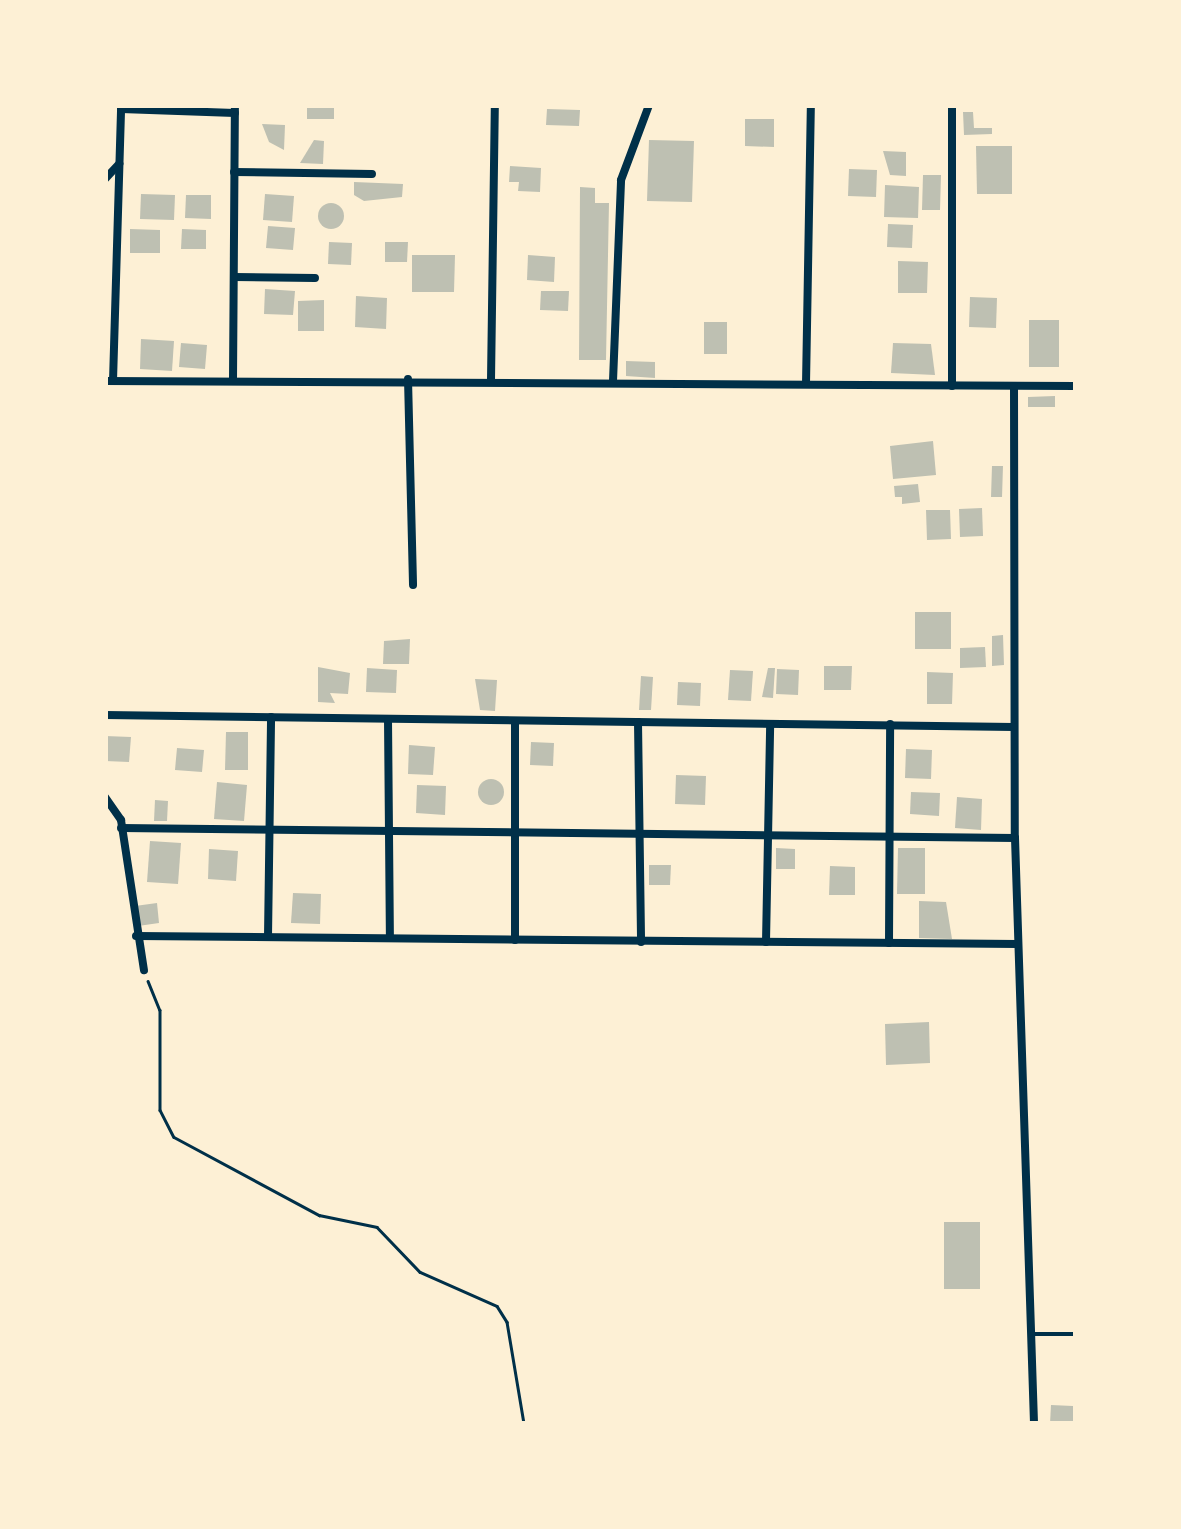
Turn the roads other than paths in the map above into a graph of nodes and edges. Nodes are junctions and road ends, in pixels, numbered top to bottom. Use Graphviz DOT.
graph roads {
  1 [pos="495,105"];
  2 [pos="649,105"];
  3 [pos="812,105"];
  4 [pos="952,105"];
  5 [pos="121,107"];
  6 [pos="235,109"];
  7 [pos="120,162"];
  8 [pos="234,172"];
  9 [pos="372,174"];
  10 [pos="105,178"];
  11 [pos="234,276"];
  12 [pos="315,278"];
  13 [pos="233,379"];
  14 [pos="408,380"];
  15 [pos="491,380"];
  16 [pos="109,381"];
  17 [pos="613,381"];
  18 [pos="806,384"];
  19 [pos="952,386"];
  20 [pos="1014,386"];
  21 [pos="1076,386"];
  22 [pos="412,585"];
  23 [pos="105,715"];
  24 [pos="271,717"];
  25 [pos="388,719"];
  26 [pos="515,721"];
  27 [pos="638,722"];
  28 [pos="890,724"];
  29 [pos="770,725"];
  30 [pos="1014,727"];
  31 [pos="106,800"];
  32 [pos="122,828"];
  33 [pos="269,829"];
  34 [pos="390,830"];
  35 [pos="514,834"];
  36 [pos="637,835"];
  37 [pos="766,836"];
  38 [pos="890,836"];
  39 [pos="1015,838"];
  40 [pos="136,936"];
  41 [pos="268,937"];
  42 [pos="390,938"];
  43 [pos="516,940"];
  44 [pos="641,942"];
  45 [pos="766,942"];
  46 [pos="890,943"];
  47 [pos="1018,944"];
  48 [pos="144,970"];
  49 [pos="1030,1334"];
  50 [pos="1076,1334"];
  51 [pos="1034,1424"];
  1 -- 15 [label="street"];
  2 -- 17 [label="street"];
  3 -- 18 [label="street"];
  4 -- 19 [label="street"];
  5 -- 6 [label="street"];
  5 -- 7 [label="street"];
  6 -- 8 [label="street"];
  7 -- 10 [label="street"];
  7 -- 16 [label="street"];
  8 -- 9 [label="street"];
  8 -- 11 [label="street"];
  11 -- 12 [label="street"];
  11 -- 13 [label="street"];
  13 -- 14 [label="street"];
  13 -- 16 [label="street"];
  14 -- 15 [label="street"];
  14 -- 22 [label="street"];
  15 -- 17 [label="street"];
  17 -- 18 [label="street"];
  18 -- 19 [label="street"];
  19 -- 20 [label="street"];
  20 -- 21 [label="street"];
  20 -- 30 [label="street"];
  23 -- 24 [label="street"];
  24 -- 25 [label="street"];
  24 -- 33 [label="street"];
  25 -- 26 [label="street"];
  25 -- 34 [label="street"];
  26 -- 27 [label="street"];
  26 -- 35 [label="street"];
  27 -- 29 [label="street"];
  27 -- 36 [label="street"];
  28 -- 29 [label="street"];
  28 -- 30 [label="street"];
  28 -- 38 [label="street"];
  29 -- 37 [label="street"];
  30 -- 39 [label="street"];
  31 -- 32 [label="street"];
  32 -- 33 [label="street"];
  32 -- 40 [label="street"];
  33 -- 34 [label="street"];
  33 -- 41 [label="street"];
  34 -- 35 [label="street"];
  34 -- 42 [label="street"];
  35 -- 36 [label="street"];
  35 -- 43 [label="street"];
  36 -- 37 [label="street"];
  36 -- 44 [label="street"];
  37 -- 38 [label="street"];
  37 -- 45 [label="street"];
  38 -- 39 [label="street"];
  38 -- 46 [label="street"];
  39 -- 47 [label="street"];
  40 -- 41 [label="street"];
  40 -- 48 [label="street"];
  41 -- 42 [label="street"];
  42 -- 43 [label="street"];
  43 -- 44 [label="street"];
  44 -- 45 [label="street"];
  45 -- 46 [label="street"];
  46 -- 47 [label="street"];
  47 -- 49 [label="street"];
  49 -- 50 [label="lane"];
  49 -- 51 [label="street"];
}
